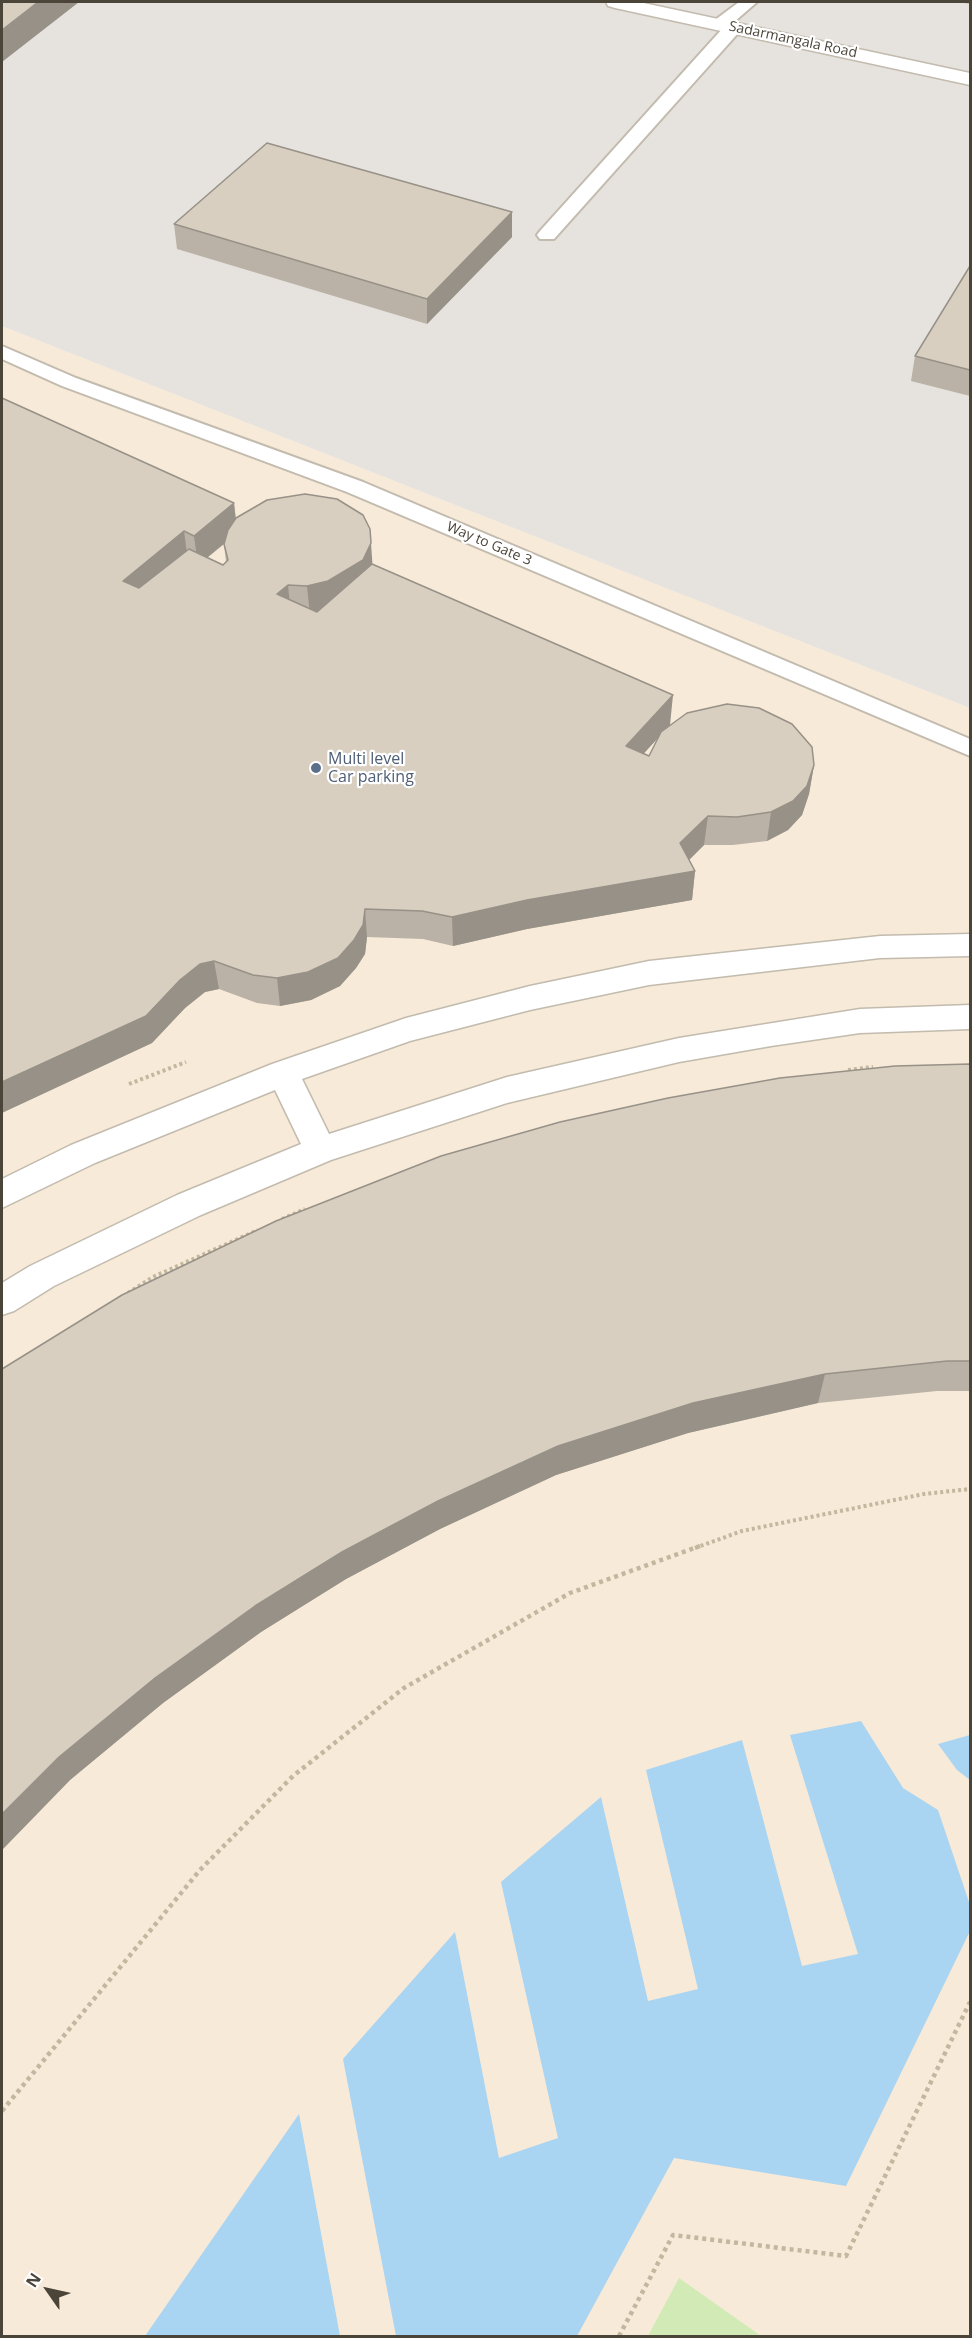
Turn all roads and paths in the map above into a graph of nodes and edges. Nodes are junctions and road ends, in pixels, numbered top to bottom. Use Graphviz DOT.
graph roads {
  1 [pos="615,2"];
  2 [pos="749,2"];
  3 [pos="727,25"];
  4 [pos="970,79"];
  5 [pos="548,235"];
  6 [pos="2,352"];
  7 [pos="970,748"];
  8 [pos="970,945"];
  9 [pos="970,1017"];
  10 [pos="879,1066"];
  11 [pos="845,1070"];
  12 [pos="283,1073"];
  13 [pos="320,1150"];
  14 [pos="2,1194"];
  15 [pos="312,1205"];
  16 [pos="280,1220"];
  17 [pos="259,1229"];
  18 [pos="123,1296"];
  19 [pos="2,1301"];
  20 [pos="970,1489"];
  21 [pos="970,2002"];
  22 [pos="2,2111"];
  23 [pos="619,2337"];
  1 -- 3 [label="street, Sadarmangala Road"];
  2 -- 3 [label="lane"];
  3 -- 4 [label="street, Sadarmangala Road"];
  3 -- 5 [label="lane"];
  6 -- 7 [label="lane, Way to Gate 3"];
  8 -- 12 [label="street"];
  9 -- 13 [label="street"];
  10 -- 11 [label="path"];
  12 -- 13 [label="street"];
  12 -- 14 [label="street"];
  13 -- 19 [label="street"];
  15 -- 16 [label="path"];
  17 -- 18 [label="path"];
  20 -- 22 [label="path"];
  21 -- 23 [label="path"];
}
